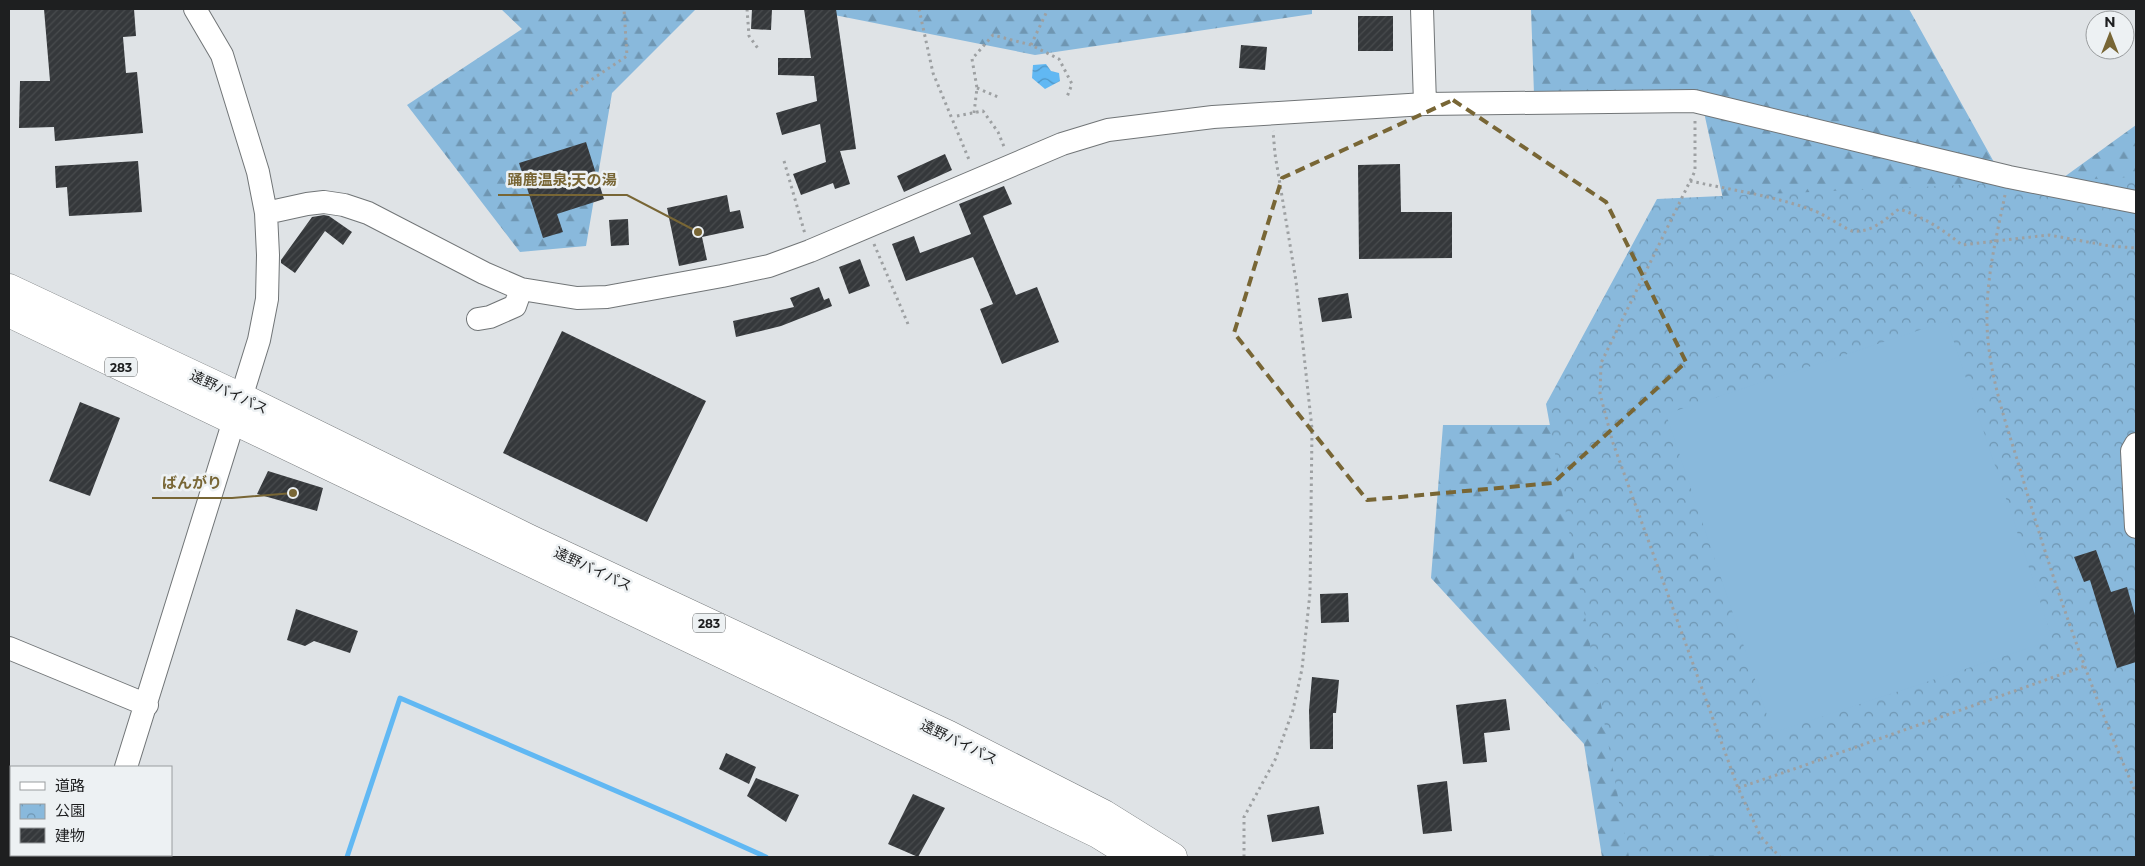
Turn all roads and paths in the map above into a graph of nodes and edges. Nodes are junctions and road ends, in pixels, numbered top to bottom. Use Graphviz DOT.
graph roads {
  1 [pos="195,9"];
  2 [pos="624,9"];
  3 [pos="747,9"];
  4 [pos="919,9"];
  5 [pos="1048,9"];
  6 [pos="1422,9"];
  7 [pos="1031,46"];
  8 [pos="759,50"];
  9 [pos="977,88"];
  10 [pos="570,94"];
  11 [pos="998,97"];
  12 [pos="1067,97"];
  13 [pos="1694,101"];
  14 [pos="1425,104"];
  15 [pos="974,112"];
  16 [pos="1271,113"];
  17 [pos="958,116"];
  18 [pos="784,162"];
  19 [pos="1012,165"];
  20 [pos="2009,177"];
  21 [pos="978,179"];
  22 [pos="1690,181"];
  23 [pos="2136,202"];
  24 [pos="266,213"];
  25 [pos="867,227"];
  26 [pos="1996,240"];
  27 [pos="2136,248"];
  28 [pos="810,251"];
  29 [pos="9,288"];
  30 [pos="521,289"];
  31 [pos="9,312"];
  32 [pos="478,319"];
  33 [pos="908,324"];
  34 [pos="238,409"];
  35 [pos="2136,444"];
  36 [pos="2136,527"];
  37 [pos="9,648"];
  38 [pos="2085,666"];
  39 [pos="825,691"];
  40 [pos="147,705"];
  41 [pos="126,766"];
  42 [pos="1738,788"];
  43 [pos="2136,793"];
  44 [pos="1135,857"];
  45 [pos="1173,857"];
  46 [pos="1244,857"];
  47 [pos="1780,857"];
  1 -- 24 [label="street"];
  2 -- 10 [label="path"];
  3 -- 8 [label="path"];
  4 -- 21 [label="path"];
  5 -- 7 [label="path"];
  6 -- 14 [label="street"];
  7 -- 9 [label="path"];
  7 -- 12 [label="path"];
  9 -- 11 [label="path"];
  9 -- 15 [label="path"];
  13 -- 14 [label="street"];
  13 -- 20 [label="street"];
  13 -- 22 [label="path"];
  14 -- 16 [label="street"];
  15 -- 17 [label="path"];
  15 -- 19 [label="path"];
  16 -- 19 [label="street"];
  16 -- 46 [label="path"];
  18 -- 28 [label="path"];
  19 -- 21 [label="street"];
  20 -- 23 [label="street"];
  20 -- 26 [label="path"];
  21 -- 25 [label="street"];
  22 -- 26 [label="path"];
  22 -- 42 [label="path"];
  24 -- 30 [label="street"];
  24 -- 34 [label="street"];
  25 -- 28 [label="street"];
  25 -- 33 [label="path"];
  26 -- 27 [label="path"];
  26 -- 38 [label="path"];
  28 -- 30 [label="street"];
  29 -- 34 [label="highway, 遠野バイパス / 283"];
  30 -- 32 [label="street"];
  31 -- 34 [label="highway, 遠野バイパス / 283"];
  34 -- 39 [label="highway, 遠野バイパス / 283"];
  34 -- 40 [label="street"];
  35 -- 36 [label="street"];
  37 -- 40 [label="street"];
  38 -- 42 [label="path"];
  38 -- 43 [label="path"];
  39 -- 44 [label="highway, 遠野バイパス / 283"];
  39 -- 45 [label="highway, 遠野バイパス / 283"];
  40 -- 41 [label="street"];
  42 -- 47 [label="path"];
}
